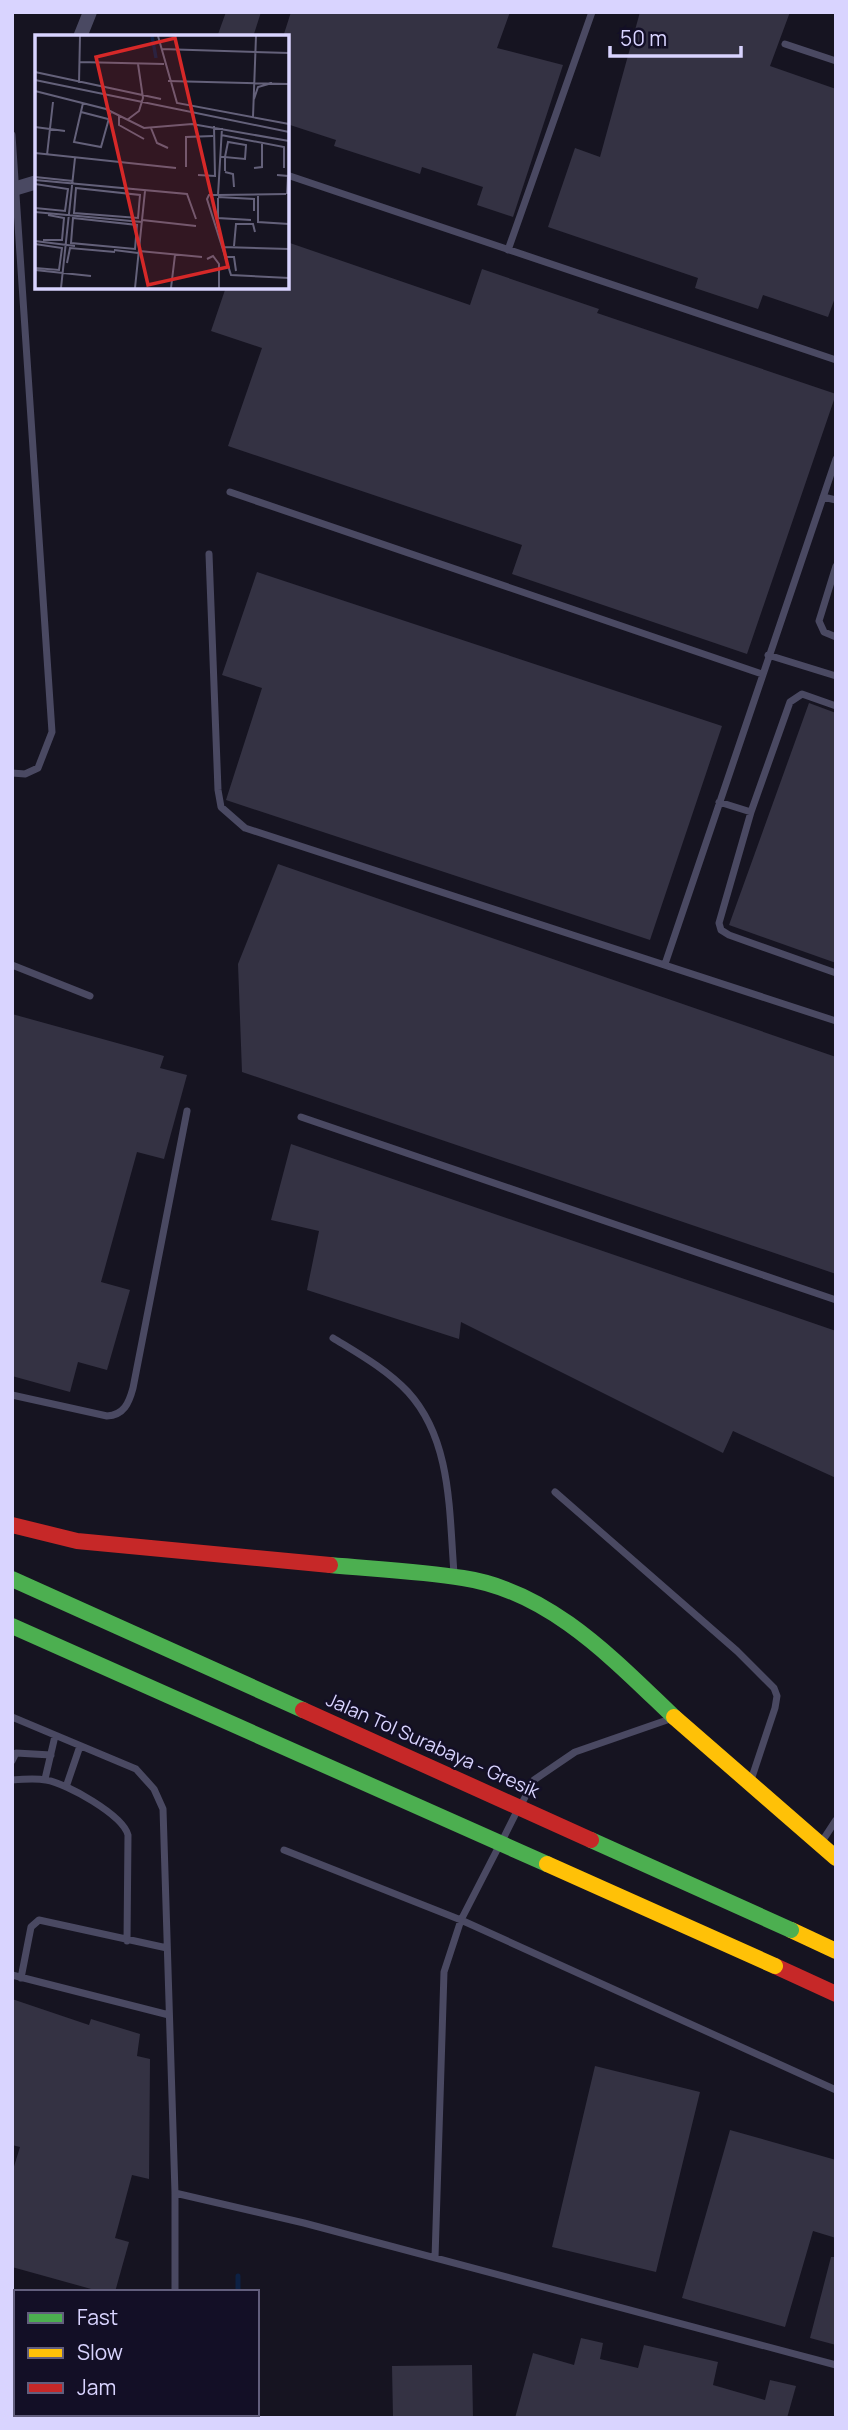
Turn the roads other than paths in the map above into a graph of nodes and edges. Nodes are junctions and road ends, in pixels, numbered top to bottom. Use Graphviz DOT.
graph roads {
  1 [pos="90,12"];
  2 [pos="592,12"];
  3 [pos="81,35"];
  4 [pos="785,44"];
  5 [pos="836,61"];
  6 [pos="12,135"];
  7 [pos="289,176"];
  8 [pos="35,183"];
  9 [pos="17,188"];
  10 [pos="15,218"];
  11 [pos="508,250"];
  12 [pos="836,360"];
  13 [pos="836,459"];
  14 [pos="230,492"];
  15 [pos="823,497"];
  16 [pos="836,500"];
  17 [pos="209,554"];
  18 [pos="836,566"];
  19 [pos="836,637"];
  20 [pos="768,655"];
  21 [pos="762,674"];
  22 [pos="836,676"];
  23 [pos="836,706"];
  24 [pos="12,773"];
  25 [pos="719,802"];
  26 [pos="751,812"];
  27 [pos="665,964"];
  28 [pos="12,965"];
  29 [pos="836,973"];
  30 [pos="90,996"];
  31 [pos="836,1021"];
  32 [pos="187,1111"];
  33 [pos="301,1117"];
  34 [pos="836,1300"];
  35 [pos="333,1338"];
  36 [pos="12,1395"];
  37 [pos="555,1492"];
  38 [pos="12,1525"];
  39 [pos="454,1577"];
  40 [pos="12,1579"];
  41 [pos="12,1626"];
  42 [pos="12,1717"];
  43 [pos="674,1717"];
  44 [pos="55,1736"];
  45 [pos="80,1746"];
  46 [pos="51,1755"];
  47 [pos="12,1761"];
  48 [pos="45,1779"];
  49 [pos="12,1780"];
  50 [pos="750,1784"];
  51 [pos="66,1787"];
  52 [pos="836,1820"];
  53 [pos="819,1846"];
  54 [pos="284,1850"];
  55 [pos="836,1858"];
  56 [pos="461,1920"];
  57 [pos="127,1941"];
  58 [pos="167,1948"];
  59 [pos="836,1951"];
  60 [pos="12,1975"];
  61 [pos="21,1978"];
  62 [pos="836,1994"];
  63 [pos="169,2015"];
  64 [pos="836,2090"];
  65 [pos="175,2193"];
  66 [pos="435,2258"];
  67 [pos="175,2290"];
  68 [pos="836,2365"];
  1 -- 3 [label="street"];
  2 -- 11 [label="lane"];
  4 -- 5 [label="lane"];
  6 -- 9 [label="lane"];
  7 -- 11 [label="lane"];
  8 -- 9 [label="street"];
  9 -- 10 [label="lane"];
  10 -- 24 [label="lane"];
  11 -- 12 [label="lane"];
  13 -- 15 [label="lane"];
  14 -- 21 [label="lane"];
  15 -- 16 [label="lane"];
  15 -- 20 [label="lane"];
  17 -- 27 [label="lane"];
  18 -- 19 [label="lane"];
  20 -- 21 [label="lane"];
  20 -- 22 [label="lane"];
  21 -- 25 [label="lane"];
  23 -- 26 [label="lane"];
  25 -- 26 [label="lane"];
  25 -- 27 [label="lane"];
  26 -- 29 [label="lane"];
  27 -- 31 [label="lane"];
  28 -- 30 [label="lane"];
  32 -- 36 [label="lane"];
  33 -- 34 [label="lane"];
  35 -- 39 [label="lane"];
  37 -- 50 [label="lane"];
  38 -- 39 [label="main road"];
  39 -- 43 [label="main road"];
  40 -- 59 [label="main road, Jalan Tol Surabaya - Gresik, bridge"];
  41 -- 62 [label="main road, bridge"];
  42 -- 44 [label="lane"];
  43 -- 50 [label="main road"];
  43 -- 56 [label="lane"];
  44 -- 45 [label="lane"];
  44 -- 46 [label="lane"];
  45 -- 51 [label="lane"];
  45 -- 58 [label="lane"];
  46 -- 47 [label="lane"];
  46 -- 48 [label="lane"];
  48 -- 49 [label="lane"];
  48 -- 51 [label="lane"];
  50 -- 53 [label="main road"];
  51 -- 57 [label="lane"];
  52 -- 53 [label="lane"];
  53 -- 55 [label="main road"];
  54 -- 56 [label="lane"];
  56 -- 64 [label="lane"];
  56 -- 66 [label="lane"];
  57 -- 58 [label="lane"];
  57 -- 61 [label="lane"];
  58 -- 63 [label="lane"];
  60 -- 61 [label="lane"];
  61 -- 63 [label="lane"];
  63 -- 65 [label="lane"];
  65 -- 66 [label="lane"];
  65 -- 67 [label="lane"];
  66 -- 68 [label="lane"];
}
